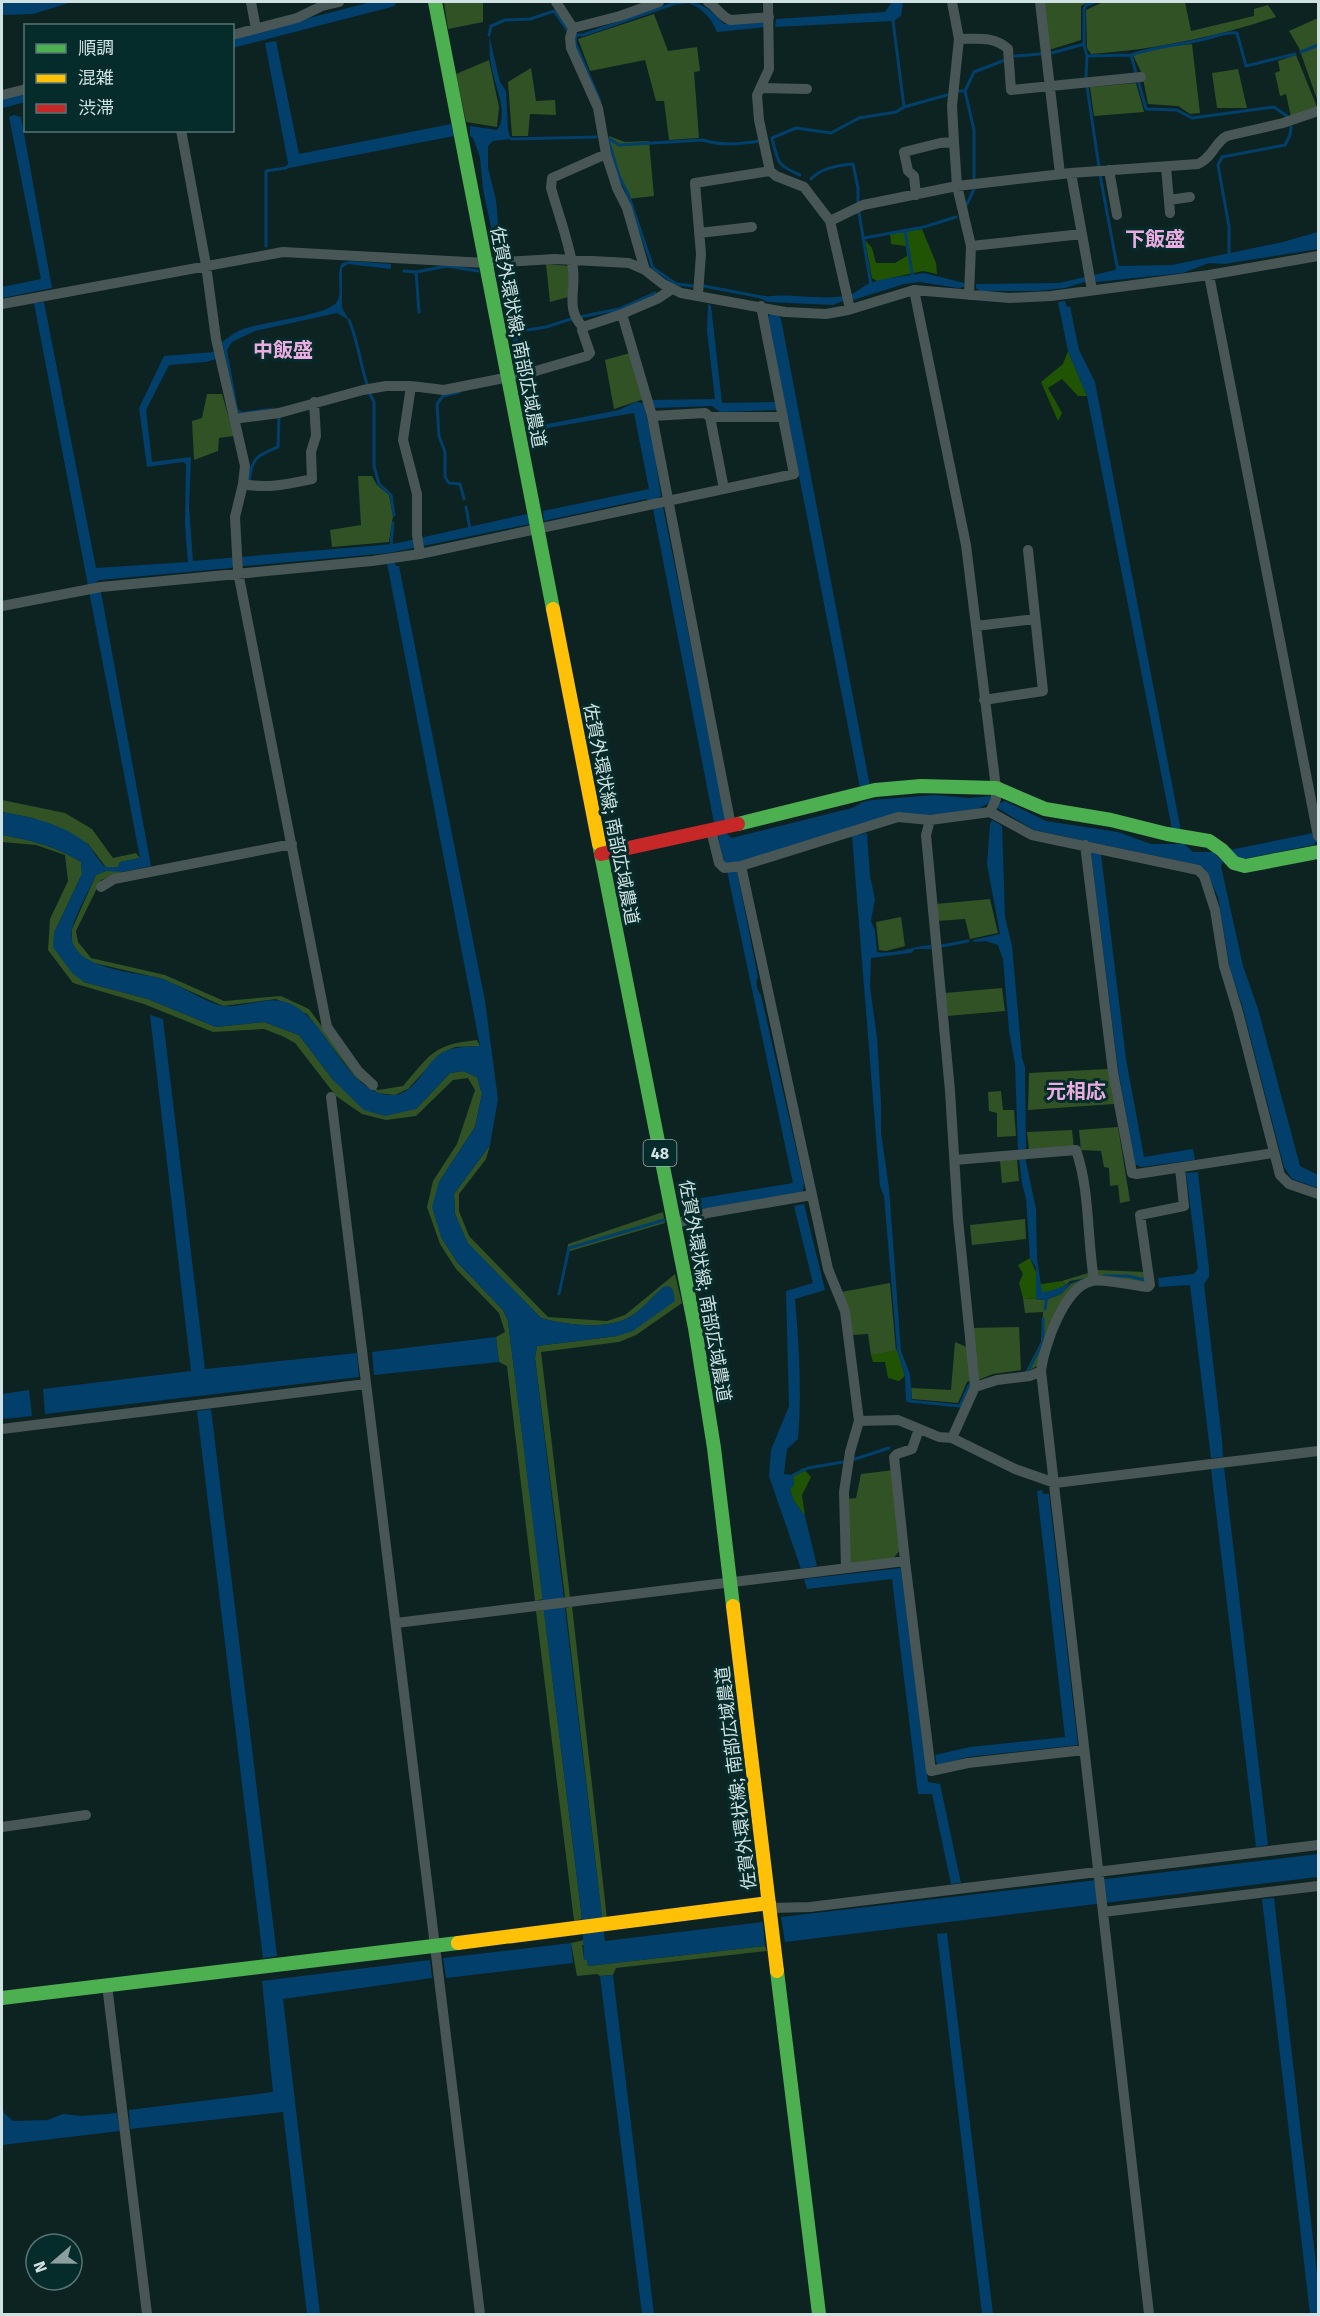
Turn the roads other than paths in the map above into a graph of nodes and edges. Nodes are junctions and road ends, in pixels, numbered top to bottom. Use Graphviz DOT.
graph roads {
  1 [pos="251,2"];
  2 [pos="339,2"];
  3 [pos="435,2"];
  4 [pos="556,2"];
  5 [pos="659,2"];
  6 [pos="708,2"];
  7 [pos="768,2"];
  8 [pos="954,2"];
  9 [pos="1040,2"];
  10 [pos="769,17"];
  11 [pos="573,28"];
  12 [pos="256,29"];
  13 [pos="234,34"];
  14 [pos="959,39"];
  15 [pos="1138,78"];
  16 [pos="1050,87"];
  17 [pos="760,88"];
  18 [pos="807,89"];
  19 [pos="24,90"];
  20 [pos="2,95"];
  21 [pos="1318,111"];
  22 [pos="181,132"];
  23 [pos="954,142"];
  24 [pos="606,154"];
  25 [pos="1166,167"];
  26 [pos="1109,170"];
  27 [pos="770,171"];
  28 [pos="1066,174"];
  29 [pos="957,186"];
  30 [pos="916,195"];
  31 [pos="1190,197"];
  32 [pos="1169,200"];
  33 [pos="1170,213"];
  34 [pos="1117,215"];
  35 [pos="830,220"];
  36 [pos="752,227"];
  37 [pos="699,233"];
  38 [pos="1082,234"];
  39 [pos="971,246"];
  40 [pos="1318,256"];
  41 [pos="571,260"];
  42 [pos="486,263"];
  43 [pos="206,265"];
  44 [pos="645,270"];
  45 [pos="1209,275"];
  46 [pos="1090,282"];
  47 [pos="672,289"];
  48 [pos="914,290"];
  49 [pos="698,294"];
  50 [pos="969,295"];
  51 [pos="848,302"];
  52 [pos="2,304"];
  53 [pos="761,306"];
  54 [pos="622,314"];
  55 [pos="583,327"];
  56 [pos="507,376"];
  57 [pos="411,386"];
  58 [pos="314,402"];
  59 [pos="652,416"];
  60 [pos="710,417"];
  61 [pos="783,417"];
  62 [pos="234,419"];
  63 [pos="243,484"];
  64 [pos="724,489"];
  65 [pos="669,500"];
  66 [pos="537,530"];
  67 [pos="1028,550"];
  68 [pos="420,554"];
  69 [pos="238,572"];
  70 [pos="2,606"];
  71 [pos="1035,619"];
  72 [pos="976,626"];
  73 [pos="984,700"];
  74 [pos="994,801"];
  75 [pos="930,820"];
  76 [pos="731,826"];
  77 [pos="711,830"];
  78 [pos="1318,832"];
  79 [pos="291,844"];
  80 [pos="1085,844"];
  81 [pos="1318,852"];
  82 [pos="601,854"];
  83 [pos="741,866"];
  84 [pos="101,886"];
  85 [pos="373,1085"];
  86 [pos="331,1097"];
  87 [pos="1274,1153"];
  88 [pos="955,1160"];
  89 [pos="1180,1168"];
  90 [pos="1318,1194"];
  91 [pos="812,1195"];
  92 [pos="675,1224"];
  93 [pos="1094,1280"];
  94 [pos="1041,1371"];
  95 [pos="366,1384"];
  96 [pos="975,1387"];
  97 [pos="859,1421"];
  98 [pos="2,1429"];
  99 [pos="919,1429"];
  100 [pos="952,1438"];
  101 [pos="1318,1451"];
  102 [pos="1055,1483"];
  103 [pos="905,1562"];
  104 [pos="846,1568"];
  105 [pos="730,1583"];
  106 [pos="396,1623"];
  107 [pos="1084,1750"];
  108 [pos="86,1815"];
  109 [pos="2,1827"];
  110 [pos="1318,1845"];
  111 [pos="1099,1872"];
  112 [pos="1318,1886"];
  113 [pos="770,1905"];
  114 [pos="1103,1911"];
  115 [pos="435,1946"];
  116 [pos="107,1985"];
  117 [pos="2,1998"];
  118 [pos="147,2314"];
  119 [pos="480,2314"];
  120 [pos="819,2314"];
  121 [pos="1149,2314"];
  1 -- 12 [label="street"];
  2 -- 12 [label="street"];
  3 -- 42 [label="main road, 佐賀外環状線; 南部広域農道 / 48"];
  4 -- 11 [label="street"];
  5 -- 11 [label="street"];
  6 -- 10 [label="street"];
  7 -- 10 [label="street"];
  8 -- 14 [label="street"];
  9 -- 16 [label="street"];
  10 -- 17 [label="street"];
  11 -- 24 [label="street"];
  12 -- 13 [label="street"];
  14 -- 16 [label="street"];
  14 -- 23 [label="street"];
  15 -- 16 [label="street"];
  16 -- 28 [label="street"];
  17 -- 18 [label="street"];
  17 -- 27 [label="street"];
  19 -- 20 [label="street"];
  21 -- 25 [label="street"];
  22 -- 43 [label="street"];
  23 -- 29 [label="street"];
  23 -- 30 [label="street"];
  24 -- 41 [label="street"];
  24 -- 44 [label="street"];
  25 -- 26 [label="street"];
  25 -- 32 [label="street"];
  26 -- 28 [label="street"];
  26 -- 34 [label="street"];
  27 -- 35 [label="street"];
  27 -- 37 [label="street"];
  28 -- 29 [label="street"];
  28 -- 38 [label="street"];
  29 -- 30 [label="street"];
  29 -- 39 [label="street"];
  30 -- 35 [label="street"];
  31 -- 32 [label="street"];
  32 -- 33 [label="street"];
  35 -- 51 [label="street"];
  36 -- 37 [label="street"];
  37 -- 49 [label="street"];
  38 -- 39 [label="street"];
  38 -- 46 [label="street"];
  39 -- 50 [label="street"];
  40 -- 45 [label="street"];
  41 -- 42 [label="street"];
  41 -- 44 [label="street"];
  41 -- 55 [label="street"];
  42 -- 43 [label="street"];
  42 -- 56 [label="main road, 佐賀外環状線; 南部広域農道 / 48"];
  43 -- 52 [label="street"];
  43 -- 62 [label="street"];
  44 -- 47 [label="street"];
  45 -- 46 [label="street"];
  45 -- 78 [label="street"];
  46 -- 50 [label="street"];
  47 -- 49 [label="street"];
  47 -- 54 [label="street"];
  48 -- 50 [label="street"];
  48 -- 51 [label="street"];
  48 -- 72 [label="street"];
  49 -- 53 [label="street"];
  51 -- 53 [label="street"];
  53 -- 61 [label="street"];
  54 -- 55 [label="street"];
  54 -- 59 [label="street"];
  55 -- 56 [label="street"];
  56 -- 57 [label="street"];
  56 -- 66 [label="main road, 佐賀外環状線; 南部広域農道 / 48"];
  57 -- 58 [label="street"];
  57 -- 68 [label="street"];
  58 -- 62 [label="street"];
  58 -- 63 [label="street"];
  59 -- 60 [label="street"];
  59 -- 65 [label="street"];
  60 -- 61 [label="street"];
  60 -- 64 [label="street"];
  61 -- 64 [label="street"];
  62 -- 63 [label="street"];
  63 -- 69 [label="street"];
  64 -- 65 [label="street"];
  65 -- 66 [label="street"];
  65 -- 76 [label="street"];
  66 -- 68 [label="street"];
  66 -- 82 [label="main road, 佐賀外環状線; 南部広域農道 / 48"];
  67 -- 71 [label="street"];
  68 -- 69 [label="street"];
  69 -- 70 [label="street"];
  69 -- 79 [label="street"];
  71 -- 72 [label="street"];
  71 -- 73 [label="street"];
  72 -- 73 [label="street"];
  73 -- 74 [label="street"];
  74 -- 75 [label="street"];
  74 -- 76 [label="main road"];
  74 -- 80 [label="street"];
  74 -- 81 [label="main road"];
  75 -- 83 [label="street"];
  75 -- 88 [label="street"];
  76 -- 77 [label="main road"];
  77 -- 82 [label="main road"];
  77 -- 83 [label="street"];
  79 -- 84 [label="street"];
  79 -- 85 [label="street"];
  80 -- 87 [label="street"];
  80 -- 89 [label="street"];
  82 -- 92 [label="main road, 佐賀外環状線; 南部広域農道 / 48"];
  83 -- 91 [label="street"];
  86 -- 95 [label="street"];
  87 -- 89 [label="street"];
  87 -- 90 [label="street"];
  88 -- 93 [label="street"];
  88 -- 96 [label="street"];
  89 -- 93 [label="street"];
  91 -- 92 [label="street"];
  91 -- 97 [label="street"];
  92 -- 105 [label="main road, 佐賀外環状線; 南部広域農道 / 48"];
  93 -- 94 [label="street"];
  94 -- 96 [label="street"];
  94 -- 102 [label="street"];
  95 -- 98 [label="street"];
  95 -- 106 [label="street"];
  96 -- 100 [label="street"];
  97 -- 99 [label="street"];
  97 -- 104 [label="street"];
  99 -- 100 [label="street"];
  99 -- 103 [label="street"];
  100 -- 102 [label="street"];
  101 -- 102 [label="street"];
  102 -- 107 [label="street"];
  103 -- 104 [label="street"];
  103 -- 107 [label="street"];
  104 -- 105 [label="street"];
  105 -- 106 [label="street"];
  105 -- 113 [label="main road, 佐賀外環状線; 南部広域農道 / 48"];
  106 -- 115 [label="street"];
  107 -- 111 [label="street"];
  108 -- 109 [label="street"];
  110 -- 111 [label="street"];
  111 -- 113 [label="street"];
  111 -- 114 [label="street"];
  112 -- 114 [label="street"];
  113 -- 115 [label="main road"];
  113 -- 120 [label="main road, 佐賀外環状線; 南部広域農道 / 48"];
  114 -- 121 [label="street"];
  115 -- 116 [label="main road"];
  115 -- 119 [label="street"];
  116 -- 117 [label="main road"];
  116 -- 118 [label="street"];
}
